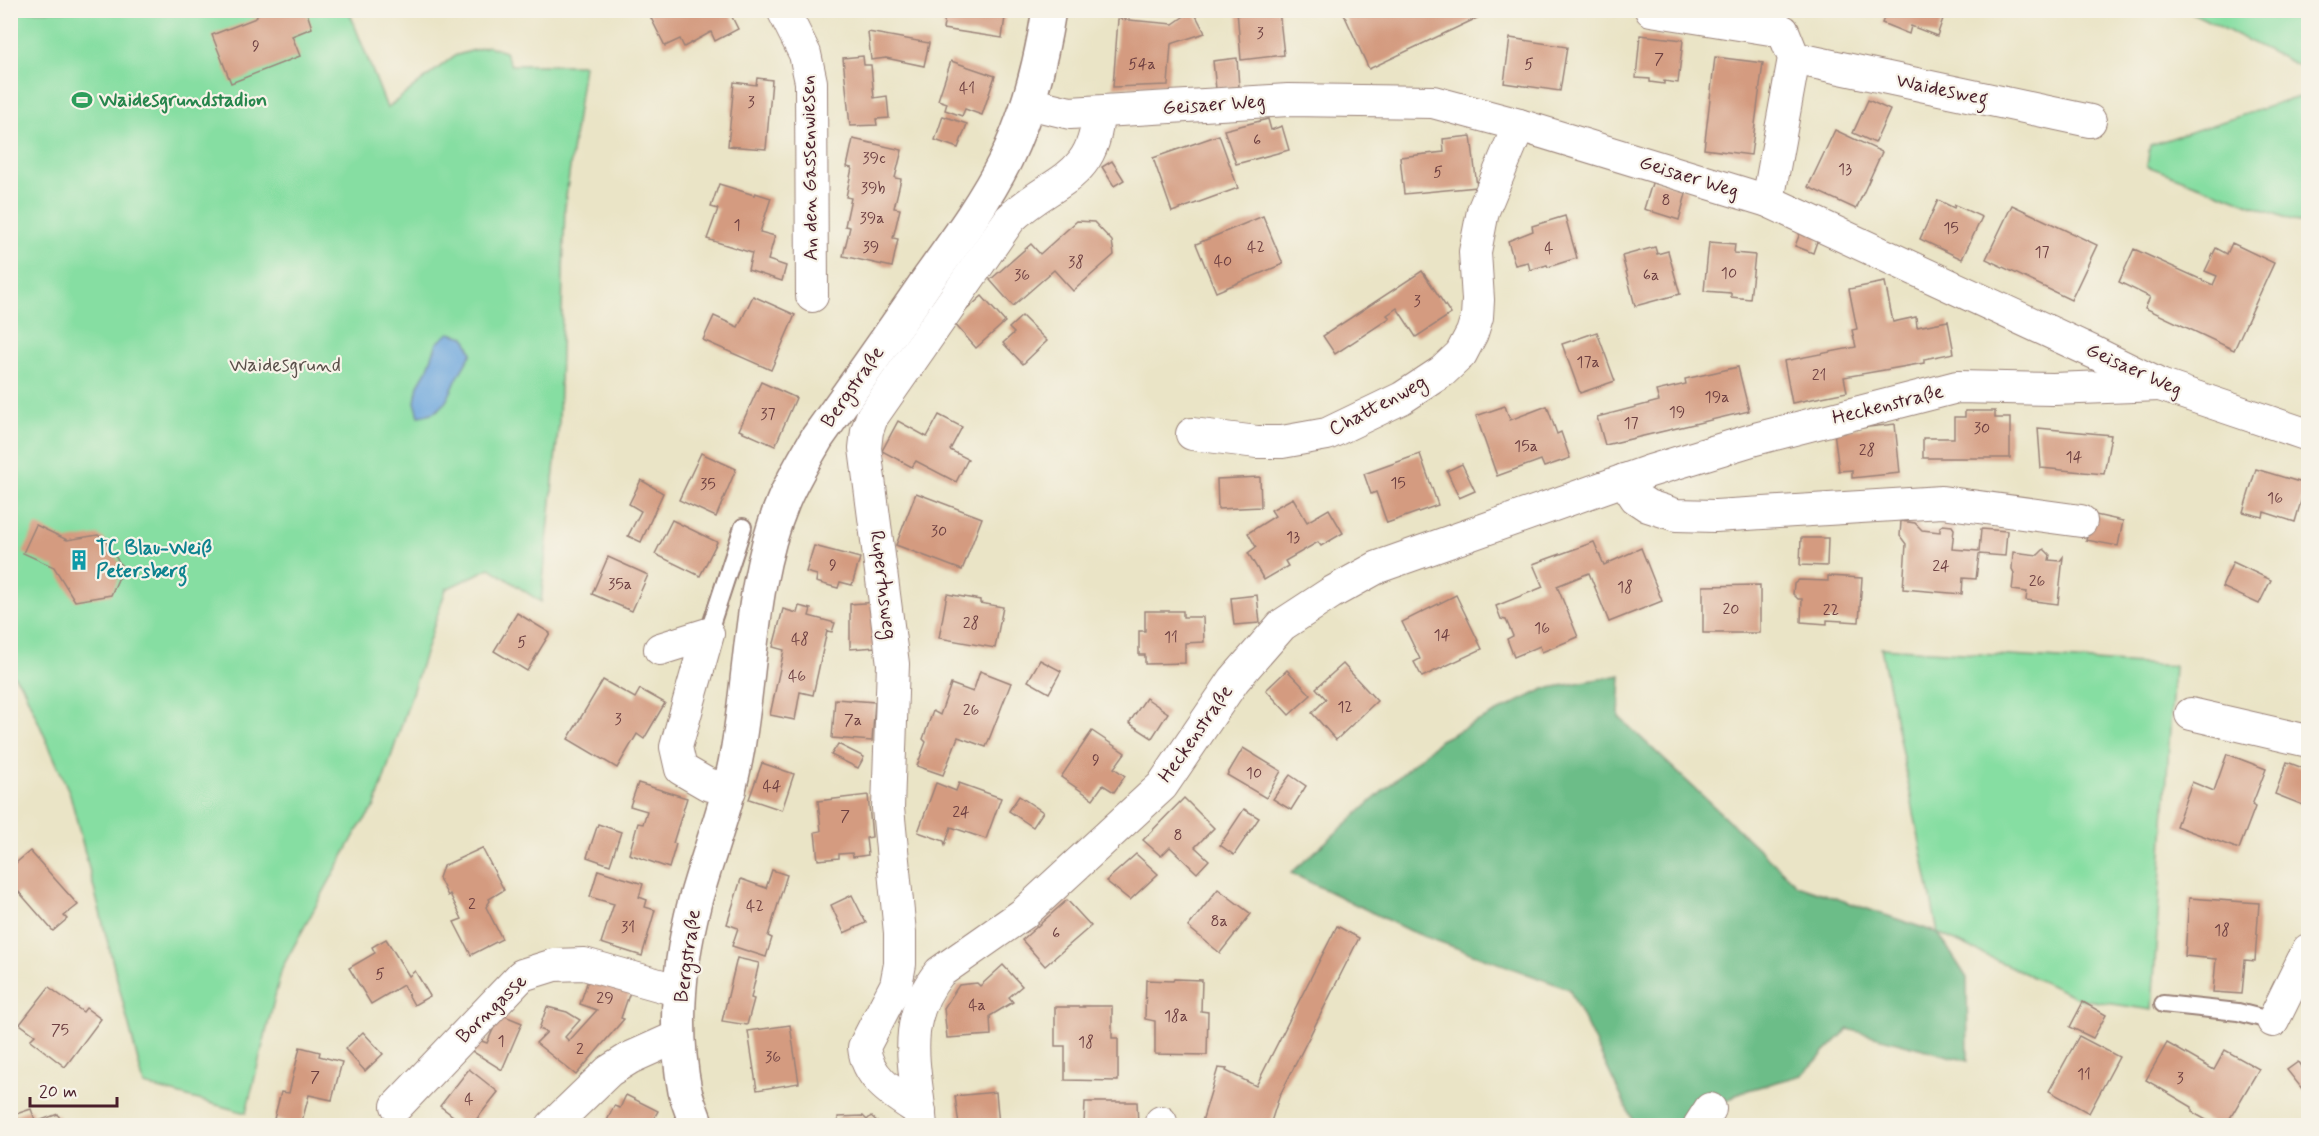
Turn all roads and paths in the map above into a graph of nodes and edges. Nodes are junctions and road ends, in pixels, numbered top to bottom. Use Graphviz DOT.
graph roads {
  1 [pos="783,10"];
  2 [pos="1049,10"];
  3 [pos="1651,10"];
  4 [pos="1794,58"];
  5 [pos="1028,103"];
  6 [pos="1098,112"];
  7 [pos="2090,121"];
  8 [pos="1519,125"];
  9 [pos="1768,201"];
  10 [pos="812,296"];
  11 [pos="2160,385"];
  12 [pos="1192,434"];
  13 [pos="2308,435"];
  14 [pos="1624,480"];
  15 [pos="2081,521"];
  16 [pos="743,527"];
  17 [pos="708,634"];
  18 [pos="660,649"];
  19 [pos="2191,714"];
  20 [pos="2308,741"];
  21 [pos="730,790"];
  22 [pos="2308,950"];
  23 [pos="680,991"];
  24 [pos="2163,1004"];
  25 [pos="2273,1021"];
  26 [pos="679,1036"];
  27 [pos="397,1106"];
  28 [pos="920,1118"];
  29 [pos="552,1125"];
  30 [pos="697,1125"];
  1 -- 10 [label="street, An den Gassenwiesen"];
  2 -- 5 [label="main road, Bergstraße"];
  3 -- 4 [label="street"];
  4 -- 7 [label="street, Waidesweg"];
  4 -- 9 [label="street"];
  5 -- 6 [label="street, Geisaer Weg"];
  5 -- 21 [label="main road, Bergstraße"];
  6 -- 8 [label="street, Geisaer Weg"];
  6 -- 28 [label="street, Rupertusweg"];
  8 -- 9 [label="street, Geisaer Weg"];
  8 -- 12 [label="street, Chattenweg"];
  9 -- 11 [label="street, Geisaer Weg"];
  11 -- 13 [label="street, Geisaer Weg"];
  11 -- 14 [label="street, Heckenstraße"];
  14 -- 15 [label="street"];
  14 -- 28 [label="street, Heckenstraße"];
  16 -- 17 [label="lane"];
  17 -- 18 [label="street"];
  17 -- 21 [label="street"];
  19 -- 20 [label="street"];
  21 -- 23 [label="main road, Bergstraße"];
  22 -- 25 [label="street"];
  23 -- 26 [label="main road, Bergstraße"];
  23 -- 27 [label="street, Borngasse"];
  24 -- 25 [label="lane"];
  26 -- 29 [label="street"];
  26 -- 30 [label="main road, Bergstraße"];
}
